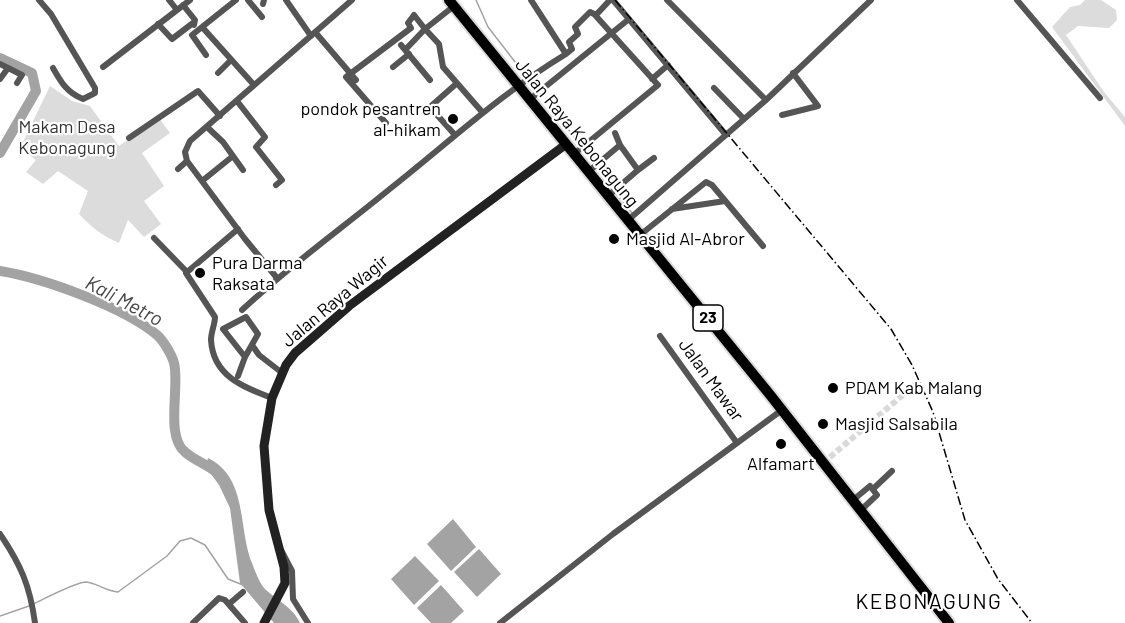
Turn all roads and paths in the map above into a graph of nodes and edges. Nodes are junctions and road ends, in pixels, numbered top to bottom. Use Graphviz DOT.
graph roads {
  1 [pos="39,0"];
  2 [pos="169,0"];
  3 [pos="190,0"];
  4 [pos="236,0"];
  5 [pos="248,0"];
  6 [pos="286,0"];
  7 [pos="352,0"];
  8 [pos="531,0"];
  9 [pos="611,0"];
  10 [pos="667,0"];
  11 [pos="871,0"];
  12 [pos="1017,0"];
  13 [pos="451,3"];
  14 [pos="183,5"];
  15 [pos="177,10"];
  16 [pos="595,15"];
  17 [pos="262,17"];
  18 [pos="629,20"];
  19 [pos="193,23"];
  20 [pos="158,24"];
  21 [pos="200,29"];
  22 [pos="425,29"];
  23 [pos="613,33"];
  24 [pos="313,34"];
  25 [pos="405,50"];
  26 [pos="566,54"];
  27 [pos="206,55"];
  28 [pos="231,60"];
  29 [pos="0,64"];
  30 [pos="668,65"];
  31 [pos="103,67"];
  32 [pos="393,67"];
  33 [pos="8,68"];
  34 [pos="53,68"];
  35 [pos="218,73"];
  36 [pos="351,73"];
  37 [pos="793,73"];
  38 [pos="0,79"];
  39 [pos="652,79"];
  40 [pos="356,80"];
  41 [pos="430,80"];
  42 [pos="524,81"];
  43 [pos="17,83"];
  44 [pos="456,84"];
  45 [pos="255,86"];
  46 [pos="714,88"];
  47 [pos="536,95"];
  48 [pos="1100,98"];
  49 [pos="237,100"];
  50 [pos="766,100"];
  51 [pos="483,113"];
  52 [pos="782,115"];
  53 [pos="220,116"];
  54 [pos="744,120"];
  55 [pos="386,123"];
  56 [pos="207,127"];
  57 [pos="615,133"];
  58 [pos="455,135"];
  59 [pos="726,135"];
  60 [pos="129,138"];
  61 [pos="564,145"];
  62 [pos="620,145"];
  63 [pos="579,149"];
  64 [pos="233,156"];
  65 [pos="654,158"];
  66 [pos="187,161"];
  67 [pos="178,169"];
  68 [pos="243,170"];
  69 [pos="590,170"];
  70 [pos="638,170"];
  71 [pos="202,181"];
  72 [pos="287,187"];
  73 [pos="611,194"];
  74 [pos="725,201"];
  75 [pos="671,209"];
  76 [pos="627,221"];
  77 [pos="238,229"];
  78 [pos="639,235"];
  79 [pos="154,238"];
  80 [pos="762,246"];
  81 [pos="186,271"];
  82 [pos="277,278"];
  83 [pos="242,310"];
  84 [pos="660,336"];
  85 [pos="252,345"];
  86 [pos="246,354"];
  87 [pos="258,355"];
  88 [pos="281,372"];
  89 [pos="238,376"];
  90 [pos="272,398"];
  91 [pos="782,410"];
  92 [pos="737,443"];
  93 [pos="892,471"];
  94 [pos="874,488"];
  95 [pos="853,500"];
  96 [pos="861,510"];
  97 [pos="0,534"];
  98 [pos="278,546"];
  99 [pos="243,592"];
  100 [pos="229,604"];
  101 [pos="502,622"];
  102 [pos="35,623"];
  103 [pos="193,623"];
  104 [pos="245,623"];
  105 [pos="264,623"];
  106 [pos="308,623"];
  107 [pos="950,623"];
  1 -- 34 [label="street"];
  2 -- 15 [label="street"];
  3 -- 14 [label="street"];
  4 -- 21 [label="street"];
  5 -- 17 [label="street"];
  6 -- 24 [label="street"];
  7 -- 24 [label="street"];
  8 -- 26 [label="street"];
  9 -- 16 [label="street"];
  9 -- 18 [label="street"];
  10 -- 50 [label="street"];
  11 -- 37 [label="street"];
  12 -- 48 [label="street"];
  13 -- 22 [label="street"];
  13 -- 42 [label="highway, Jalan Raya Kebonagung / 23"];
  14 -- 15 [label="street"];
  14 -- 19 [label="street"];
  15 -- 20 [label="street"];
  16 -- 23 [label="street"];
  16 -- 26 [label="street"];
  18 -- 23 [label="street"];
  18 -- 30 [label="street"];
  19 -- 20 [label="street"];
  19 -- 21 [label="street"];
  20 -- 31 [label="street"];
  21 -- 27 [label="street"];
  21 -- 28 [label="street"];
  22 -- 25 [label="street"];
  22 -- 36 [label="street"];
  22 -- 44 [label="street"];
  23 -- 39 [label="street"];
  23 -- 47 [label="street"];
  24 -- 36 [label="street"];
  24 -- 45 [label="street"];
  25 -- 32 [label="street"];
  25 -- 41 [label="street"];
  26 -- 42 [label="street"];
  28 -- 35 [label="street"];
  28 -- 45 [label="street"];
  29 -- 33 [label="street"];
  30 -- 39 [label="street"];
  30 -- 59 [label="street"];
  33 -- 38 [label="street"];
  33 -- 43 [label="street"];
  36 -- 40 [label="street"];
  36 -- 55 [label="street"];
  37 -- 50 [label="street"];
  37 -- 52 [label="street"];
  39 -- 63 [label="street"];
  42 -- 47 [label="highway, Jalan Raya Kebonagung / 23"];
  42 -- 51 [label="street"];
  44 -- 51 [label="street"];
  44 -- 58 [label="street"];
  45 -- 49 [label="street"];
  46 -- 54 [label="street"];
  47 -- 61 [label="highway, Jalan Raya Kebonagung / 23"];
  49 -- 53 [label="street"];
  49 -- 72 [label="street"];
  50 -- 54 [label="street"];
  51 -- 58 [label="street"];
  53 -- 56 [label="street"];
  53 -- 60 [label="street"];
  54 -- 59 [label="street"];
  56 -- 64 [label="street"];
  56 -- 66 [label="street"];
  57 -- 62 [label="street"];
  58 -- 82 [label="street"];
  59 -- 76 [label="street"];
  61 -- 63 [label="highway, Jalan Raya Kebonagung / 23"];
  61 -- 88 [label="main road, Jalan Raya Wagir"];
  62 -- 69 [label="street"];
  62 -- 70 [label="street"];
  63 -- 69 [label="highway, Jalan Raya Kebonagung / 23"];
  64 -- 68 [label="street"];
  64 -- 71 [label="street"];
  65 -- 70 [label="street"];
  66 -- 67 [label="street"];
  66 -- 71 [label="street"];
  69 -- 73 [label="highway, Jalan Raya Kebonagung / 23"];
  70 -- 73 [label="street"];
  71 -- 77 [label="street"];
  73 -- 76 [label="highway, Jalan Raya Kebonagung / 23"];
  74 -- 75 [label="street"];
  74 -- 75 [label="street"];
  74 -- 80 [label="street"];
  75 -- 78 [label="street"];
  76 -- 78 [label="highway, Jalan Raya Kebonagung / 23"];
  77 -- 81 [label="street"];
  77 -- 82 [label="street"];
  78 -- 91 [label="highway, Jalan Raya Kebonagung / 23"];
  79 -- 81 [label="street"];
  81 -- 90 [label="street"];
  82 -- 83 [label="street"];
  84 -- 92 [label="street, Jalan Mawar"];
  85 -- 86 [label="street"];
  85 -- 86 [label="street"];
  85 -- 87 [label="street"];
  86 -- 87 [label="street"];
  86 -- 89 [label="street"];
  87 -- 88 [label="street"];
  88 -- 90 [label="main road, Jalan Raya Wagir"];
  90 -- 98 [label="main road, Jalan Raya Wagir"];
  91 -- 92 [label="street"];
  91 -- 95 [label="highway, Jalan Raya Kebonagung / 23"];
  92 -- 101 [label="street"];
  93 -- 94 [label="street"];
  94 -- 95 [label="street"];
  94 -- 96 [label="street"];
  95 -- 96 [label="highway, Jalan Raya Kebonagung / 23"];
  96 -- 107 [label="highway, Jalan Raya Kebonagung / 23"];
  97 -- 102 [label="street"];
  98 -- 105 [label="main road, Jalan Raya Wagir"];
  98 -- 106 [label="street"];
  99 -- 100 [label="street"];
  100 -- 103 [label="street"];
  100 -- 104 [label="street"];
}
